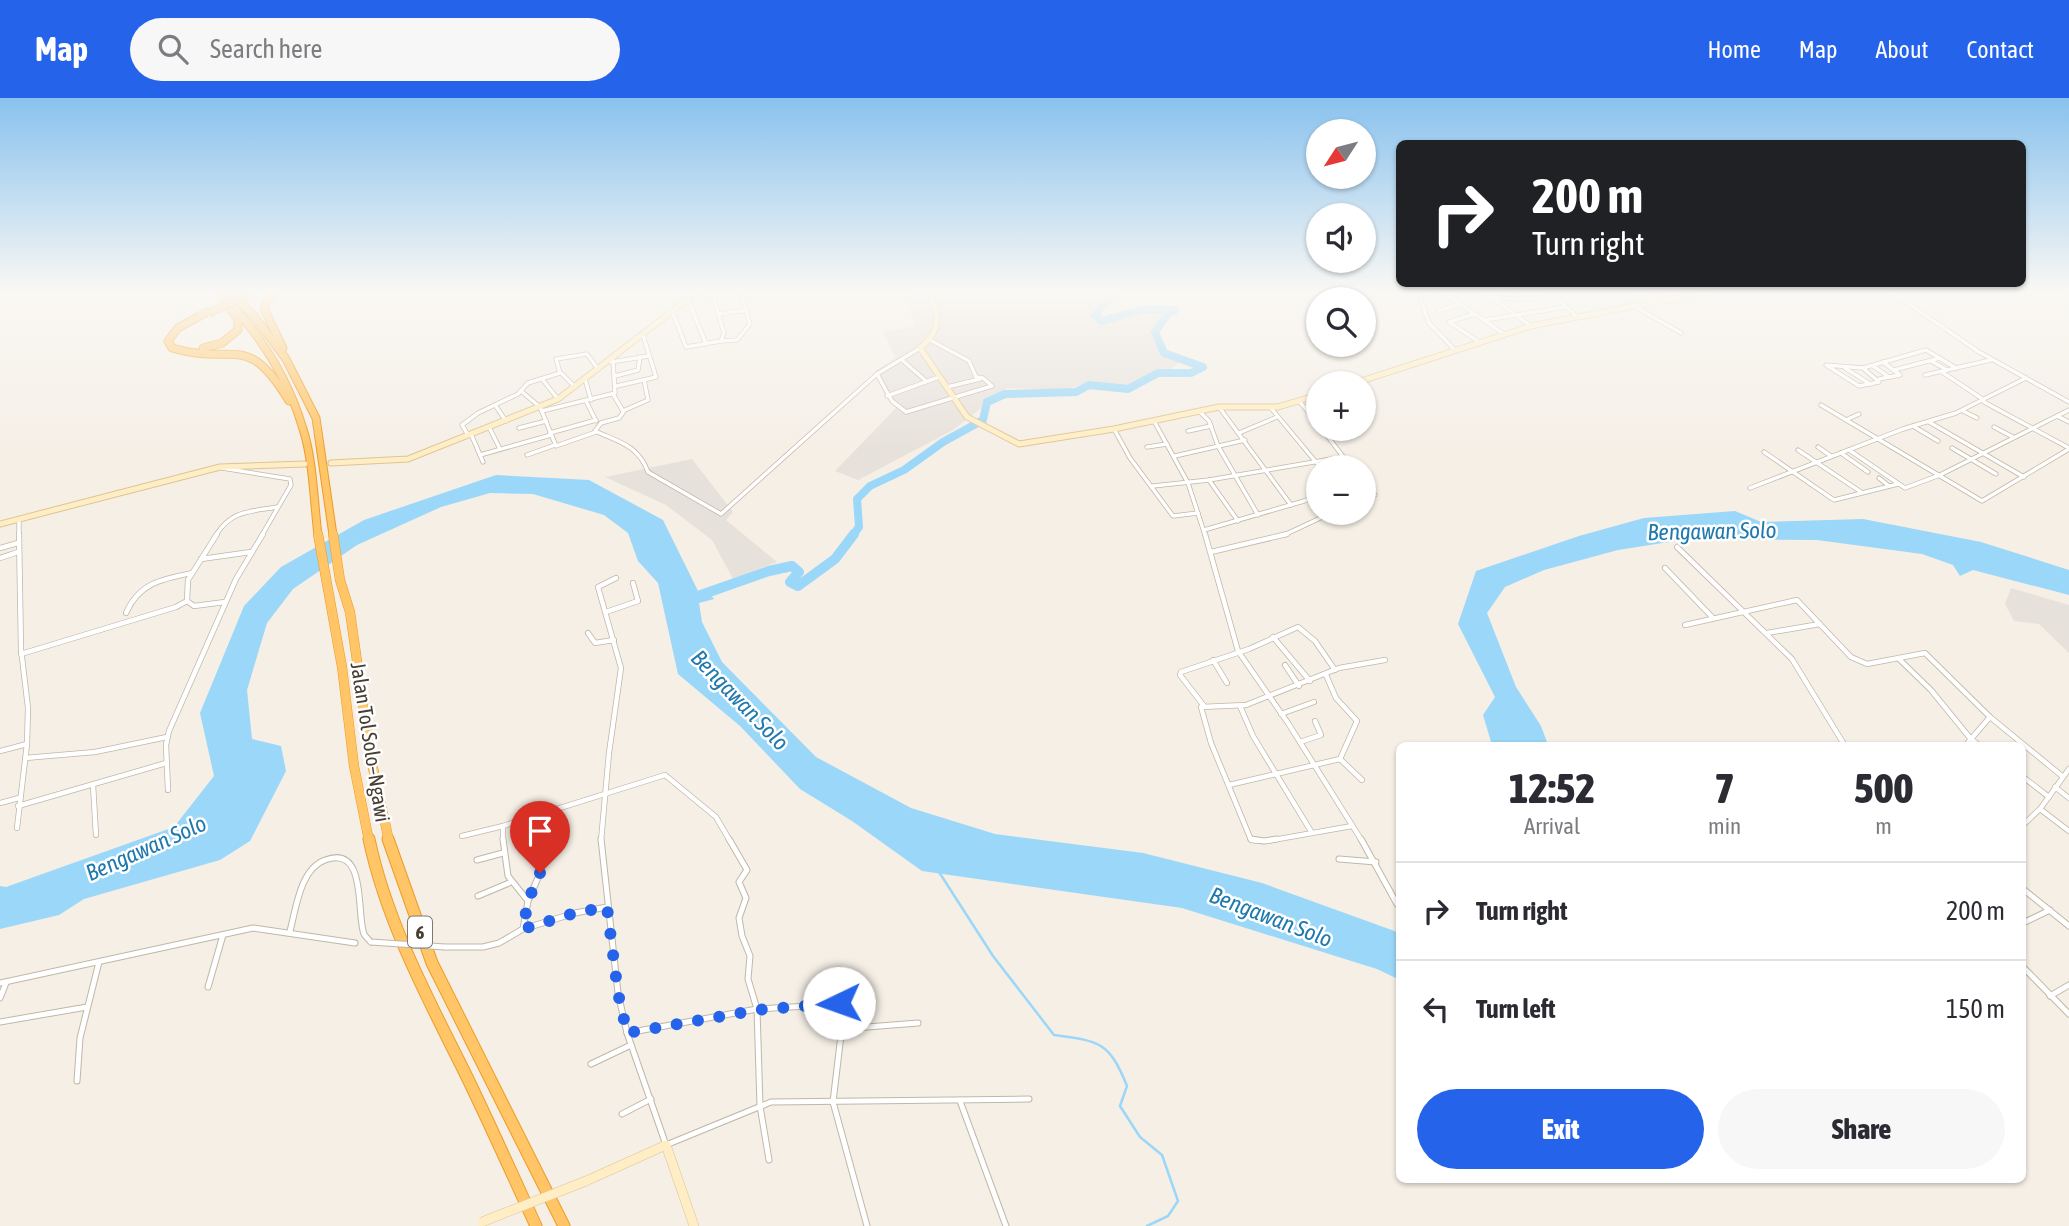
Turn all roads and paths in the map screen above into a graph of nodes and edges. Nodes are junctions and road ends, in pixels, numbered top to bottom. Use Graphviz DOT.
graph roads {
  1 [pos="171,346"];
  2 [pos="178,346"];
  3 [pos="211,346"];
  4 [pos="266,346"];
  5 [pos="276,346"];
  6 [pos="280,346"];
  7 [pos="630,346"];
  8 [pos="646,346"];
  9 [pos="923,346"];
  10 [pos="939,346"];
  11 [pos="1451,346"];
  12 [pos="1470,346"];
  13 [pos="1972,346"];
  14 [pos="920,348"];
  15 [pos="1456,351"];
  16 [pos="573,356"];
  17 [pos="649,356"];
  18 [pos="640,357"];
  19 [pos="1940,358"];
  20 [pos="286,359"];
  21 [pos="1992,359"];
  22 [pos="902,360"];
  23 [pos="1931,360"];
  24 [pos="578,361"];
  25 [pos="610,362"];
  26 [pos="1883,362"];
  27 [pos="1842,365"];
  28 [pos="1872,365"];
  29 [pos="1863,368"];
  30 [pos="1956,368"];
  31 [pos="598,369"];
  32 [pos="1894,370"];
  33 [pos="1948,370"];
  34 [pos="1942,371"];
  35 [pos="560,373"];
  36 [pos="877,374"];
  37 [pos="1925,375"];
  38 [pos="615,376"];
  39 [pos="1376,376"];
  40 [pos="939,377"];
  41 [pos="1890,377"];
  42 [pos="983,378"];
  43 [pos="2026,378"];
  44 [pos="542,379"];
  45 [pos="585,379"];
  46 [pos="1879,379"];
  47 [pos="644,380"];
  48 [pos="925,380"];
  49 [pos="1871,384"];
  50 [pos="617,386"];
  51 [pos="575,387"];
  52 [pos="947,387"];
  53 [pos="521,391"];
  54 [pos="613,394"];
  55 [pos="887,396"];
  56 [pos="952,396"];
  57 [pos="558,399"];
  58 [pos="1306,399"];
  59 [pos="588,400"];
  60 [pos="1299,401"];
  61 [pos="1984,401"];
  62 [pos="2069,401"];
  63 [pos="495,405"];
  64 [pos="1821,405"];
  65 [pos="1219,407"];
  66 [pos="1270,408"];
  67 [pos="541,409"];
  68 [pos="1306,409"];
  69 [pos="1963,410"];
  70 [pos="2069,410"];
  71 [pos="623,411"];
  72 [pos="1199,411"];
  73 [pos="1859,414"];
  74 [pos="2057,416"];
  75 [pos="300,417"];
  76 [pos="1278,417"];
  77 [pos="1977,418"];
  78 [pos="1847,419"];
  79 [pos="596,420"];
  80 [pos="506,421"];
  81 [pos="546,421"];
  82 [pos="1154,421"];
  83 [pos="1928,421"];
  84 [pos="2069,422"];
  85 [pos="598,425"];
  86 [pos="1211,426"];
  87 [pos="1913,426"];
  88 [pos="489,427"];
  89 [pos="1994,427"];
  90 [pos="519,428"];
  91 [pos="1114,429"];
  92 [pos="2033,429"];
  93 [pos="1188,431"];
  94 [pos="596,432"];
  95 [pos="1240,433"];
  96 [pos="551,434"];
  97 [pos="470,435"];
  98 [pos="1880,438"];
  99 [pos="2014,438"];
  100 [pos="1245,440"];
  101 [pos="1938,441"];
  102 [pos="1167,444"];
  103 [pos="555,445"];
  104 [pos="1218,446"];
  105 [pos="1147,447"];
  106 [pos="1818,447"];
  107 [pos="1952,448"];
  108 [pos="500,449"];
  109 [pos="2069,449"];
  110 [pos="1798,450"];
  111 [pos="1848,450"];
  112 [pos="1763,452"];
  113 [pos="1840,453"];
  114 [pos="1982,454"];
  115 [pos="480,455"];
  116 [pos="527,455"];
  117 [pos="1309,455"];
  118 [pos="1175,456"];
  119 [pos="1831,456"];
  120 [pos="1972,460"];
  121 [pos="483,462"];
  122 [pos="331,463"];
  123 [pos="1306,463"];
  124 [pos="1816,463"];
  125 [pos="290,464"];
  126 [pos="305,464"];
  127 [pos="249,469"];
  128 [pos="1266,470"];
  129 [pos="1792,471"];
  130 [pos="1868,472"];
  131 [pos="1996,474"];
  132 [pos="1237,475"];
  133 [pos="1941,475"];
  134 [pos="289,478"];
  135 [pos="1879,478"];
  136 [pos="2024,478"];
  137 [pos="1209,480"];
  138 [pos="1188,483"];
  139 [pos="1899,484"];
  140 [pos="1153,486"];
  141 [pos="1890,486"];
  142 [pos="1750,488"];
  143 [pos="1862,492"];
  144 [pos="1306,500"];
  145 [pos="1291,505"];
  146 [pos="278,507"];
  147 [pos="1198,513"];
  148 [pos="1258,515"];
  149 [pos="19,519"];
  150 [pos="1238,521"];
  151 [pos="0,524"];
  152 [pos="1306,525"];
  153 [pos="1204,530"];
  154 [pos="18,543"];
  155 [pos="1677,547"];
  156 [pos="0,548"];
  157 [pos="18,552"];
  158 [pos="252,552"];
  159 [pos="1211,552"];
  160 [pos="0,558"];
  161 [pos="200,560"];
  162 [pos="1665,568"];
  163 [pos="192,573"];
  164 [pos="616,578"];
  165 [pos="632,583"];
  166 [pos="187,601"];
  167 [pos="225,602"];
  168 [pos="1745,611"];
  169 [pos="606,612"];
  170 [pos="127,613"];
  171 [pos="1714,618"];
  172 [pos="1821,623"];
  173 [pos="1685,625"];
  174 [pos="1767,632"];
  175 [pos="588,633"];
  176 [pos="1273,637"];
  177 [pos="614,640"];
  178 [pos="1238,651"];
  179 [pos="21,654"];
  180 [pos="1898,658"];
  181 [pos="1213,660"];
  182 [pos="1385,660"];
  183 [pos="1285,665"];
  184 [pos="1335,670"];
  185 [pos="1326,674"];
  186 [pos="1310,681"];
  187 [pos="1227,683"];
  188 [pos="1299,686"];
  189 [pos="1269,696"];
  190 [pos="1314,702"];
  191 [pos="1240,706"];
  192 [pos="1204,707"];
  193 [pos="1281,714"];
  194 [pos="1990,717"];
  195 [pos="1315,721"];
  196 [pos="167,737"];
  197 [pos="1970,738"];
  198 [pos="1300,741"];
  199 [pos="1844,742"];
  200 [pos="1968,742"];
  201 [pos="1975,742"];
  202 [pos="2021,742"];
  203 [pos="27,744"];
  204 [pos="2026,746"];
  205 [pos="0,751"];
  206 [pos="25,758"];
  207 [pos="1340,760"];
  208 [pos="166,763"];
  209 [pos="1316,766"];
  210 [pos="2069,769"];
  211 [pos="1277,775"];
  212 [pos="2062,776"];
  213 [pos="1362,780"];
  214 [pos="2026,780"];
  215 [pos="93,785"];
  216 [pos="1229,785"];
  217 [pos="2055,788"];
  218 [pos="168,790"];
  219 [pos="607,791"];
  220 [pos="2049,797"];
  221 [pos="19,798"];
  222 [pos="2069,799"];
  223 [pos="0,803"];
  224 [pos="18,806"];
  225 [pos="2040,810"];
  226 [pos="543,812"];
  227 [pos="2026,822"];
  228 [pos="503,826"];
  229 [pos="1352,826"];
  230 [pos="17,828"];
  231 [pos="2069,831"];
  232 [pos="1312,834"];
  233 [pos="96,835"];
  234 [pos="462,836"];
  235 [pos="503,853"];
  236 [pos="1339,859"];
  237 [pos="477,860"];
  238 [pos="1376,862"];
  239 [pos="509,883"];
  240 [pos="2026,891"];
  241 [pos="478,896"];
  242 [pos="528,901"];
  243 [pos="1396,902"];
  244 [pos="607,907"];
  245 [pos="2050,910"];
  246 [pos="2026,922"];
  247 [pos="2069,926"];
  248 [pos="523,929"];
  249 [pos="290,932"];
  250 [pos="223,935"];
  251 [pos="355,943"];
  252 [pos="99,962"];
  253 [pos="2026,970"];
  254 [pos="3,983"];
  255 [pos="2069,985"];
  256 [pos="208,987"];
  257 [pos="2050,996"];
  258 [pos="0,998"];
  259 [pos="87,1007"];
  260 [pos="757,1010"];
  261 [pos="2069,1014"];
  262 [pos="0,1022"];
  263 [pos="918,1023"];
  264 [pos="842,1029"];
  265 [pos="627,1033"];
  266 [pos="631,1045"];
  267 [pos="591,1064"];
  268 [pos="77,1081"];
  269 [pos="1029,1099"];
  270 [pos="651,1100"];
  271 [pos="960,1101"];
  272 [pos="833,1102"];
  273 [pos="760,1106"];
  274 [pos="622,1114"];
  275 [pos="666,1145"];
  276 [pos="769,1160"];
  277 [pos="478,1224"];
  278 [pos="536,1226"];
  279 [pos="565,1226"];
  280 [pos="694,1226"];
  281 [pos="867,1226"];
  282 [pos="1006,1226"];
  1 -- 75 [label="highway"];
  2 -- 3 [label="highway"];
  4 -- 75 [label="highway, Jalan Tol Solo–Ngawi / 6"];
  5 -- 20 [label="highway, Jalan Tol Solo–Ngawi / 6"];
  6 -- 20 [label="highway"];
  7 -- 25 [label="street"];
  8 -- 17 [label="street"];
  9 -- 14 [label="street"];
  10 -- 42 [label="street"];
  11 -- 15 [label="street"];
  12 -- 15 [label="street"];
  13 -- 21 [label="street"];
  14 -- 22 [label="street"];
  14 -- 40 [label="street"];
  15 -- 39 [label="street"];
  16 -- 24 [label="street"];
  16 -- 31 [label="street"];
  16 -- 35 [label="street"];
  17 -- 18 [label="street"];
  17 -- 47 [label="street"];
  18 -- 25 [label="street"];
  18 -- 38 [label="street"];
  19 -- 23 [label="street"];
  19 -- 26 [label="street"];
  19 -- 30 [label="street"];
  20 -- 279 [label="highway, Jalan Tol Solo–Ngawi / 6"];
  21 -- 30 [label="street"];
  21 -- 43 [label="street"];
  22 -- 36 [label="street"];
  22 -- 48 [label="street"];
  23 -- 32 [label="street"];
  23 -- 33 [label="street"];
  25 -- 31 [label="street"];
  25 -- 38 [label="street"];
  26 -- 28 [label="street"];
  26 -- 32 [label="street"];
  27 -- 29 [label="street"];
  27 -- 49 [label="street"];
  27 -- 49 [label="street"];
  28 -- 29 [label="street"];
  28 -- 41 [label="street"];
  29 -- 46 [label="street"];
  30 -- 33 [label="street"];
  31 -- 45 [label="street"];
  32 -- 41 [label="street"];
  33 -- 34 [label="street"];
  34 -- 37 [label="street"];
  34 -- 61 [label="street"];
  35 -- 44 [label="street"];
  35 -- 51 [label="street"];
  36 -- 55 [label="street"];
  36 -- 94 [label="street"];
  38 -- 50 [label="street"];
  40 -- 48 [label="street"];
  40 -- 52 [label="street"];
  41 -- 46 [label="street"];
  42 -- 52 [label="street"];
  42 -- 56 [label="street"];
  43 -- 61 [label="street"];
  43 -- 62 [label="street"];
  44 -- 53 [label="street"];
  44 -- 57 [label="street"];
  45 -- 51 [label="street"];
  45 -- 59 [label="street"];
  46 -- 49 [label="street"];
  47 -- 50 [label="street"];
  47 -- 71 [label="street"];
  48 -- 55 [label="street"];
  50 -- 54 [label="street"];
  51 -- 57 [label="street"];
  52 -- 56 [label="street"];
  53 -- 63 [label="street"];
  53 -- 67 [label="street"];
  54 -- 59 [label="street"];
  54 -- 71 [label="street"];
  55 -- 56 [label="street"];
  56 -- 91 [label="street"];
  57 -- 67 [label="street"];
  58 -- 60 [label="street"];
  59 -- 67 [label="street"];
  59 -- 79 [label="street"];
  60 -- 66 [label="street"];
  60 -- 68 [label="street"];
  61 -- 69 [label="street"];
  61 -- 92 [label="street"];
  63 -- 80 [label="street"];
  63 -- 97 [label="street"];
  64 -- 78 [label="street"];
  65 -- 66 [label="street"];
  65 -- 72 [label="street"];
  65 -- 95 [label="street"];
  66 -- 76 [label="street"];
  67 -- 80 [label="street"];
  67 -- 81 [label="street"];
  69 -- 77 [label="street"];
  69 -- 83 [label="street"];
  70 -- 74 [label="street"];
  71 -- 85 [label="street"];
  72 -- 82 [label="street"];
  72 -- 86 [label="street"];
  73 -- 78 [label="street"];
  74 -- 84 [label="street"];
  74 -- 92 [label="street"];
  75 -- 278 [label="highway, Jalan Tol Solo–Ngawi / 6"];
  76 -- 95 [label="street"];
  76 -- 117 [label="street"];
  78 -- 98 [label="street"];
  79 -- 85 [label="street"];
  79 -- 96 [label="street"];
  80 -- 88 [label="street"];
  81 -- 90 [label="street"];
  81 -- 96 [label="street"];
  82 -- 91 [label="street"];
  82 -- 102 [label="street"];
  83 -- 87 [label="street"];
  83 -- 114 [label="street"];
  85 -- 94 [label="street"];
  86 -- 93 [label="street"];
  86 -- 104 [label="street"];
  87 -- 98 [label="street"];
  87 -- 101 [label="street"];
  88 -- 97 [label="street"];
  88 -- 108 [label="street"];
  89 -- 99 [label="street"];
  91 -- 140 [label="street"];
  92 -- 99 [label="street"];
  92 -- 109 [label="street"];
  94 -- 103 [label="street"];
  95 -- 100 [label="street"];
  96 -- 103 [label="street"];
  96 -- 108 [label="street"];
  97 -- 115 [label="street"];
  97 -- 122 [label="street"];
  98 -- 111 [label="street"];
  98 -- 133 [label="street"];
  99 -- 114 [label="street"];
  100 -- 104 [label="street"];
  100 -- 128 [label="street"];
  102 -- 105 [label="street"];
  102 -- 118 [label="street"];
  103 -- 116 [label="street"];
  104 -- 118 [label="street"];
  104 -- 132 [label="street"];
  106 -- 119 [label="street"];
  107 -- 120 [label="street"];
  108 -- 115 [label="street"];
  109 -- 136 [label="street"];
  110 -- 124 [label="street"];
  111 -- 113 [label="street"];
  111 -- 139 [label="street"];
  112 -- 129 [label="street"];
  113 -- 119 [label="street"];
  113 -- 130 [label="street"];
  114 -- 120 [label="street"];
  114 -- 136 [label="street"];
  115 -- 121 [label="street"];
  118 -- 138 [label="street"];
  119 -- 124 [label="street"];
  120 -- 131 [label="street"];
  120 -- 133 [label="street"];
  123 -- 128 [label="street"];
  124 -- 129 [label="street"];
  124 -- 143 [label="street"];
  125 -- 126 [label="street"];
  125 -- 127 [label="street"];
  125 -- 134 [label="street"];
  127 -- 134 [label="street"];
  127 -- 149 [label="street"];
  128 -- 132 [label="street"];
  128 -- 145 [label="street"];
  129 -- 142 [label="street"];
  129 -- 143 [label="street"];
  132 -- 137 [label="street"];
  132 -- 148 [label="street"];
  133 -- 136 [label="street"];
  133 -- 139 [label="street"];
  134 -- 146 [label="street"];
  135 -- 141 [label="street"];
  137 -- 138 [label="street"];
  137 -- 150 [label="street"];
  138 -- 140 [label="street"];
  138 -- 147 [label="street"];
  139 -- 141 [label="street"];
  140 -- 147 [label="street"];
  141 -- 143 [label="street"];
  144 -- 145 [label="street"];
  145 -- 148 [label="street"];
  146 -- 158 [label="street"];
  146 -- 161 [label="street"];
  147 -- 153 [label="street"];
  148 -- 150 [label="street"];
  149 -- 151 [label="street"];
  149 -- 154 [label="street"];
  150 -- 153 [label="street"];
  152 -- 159 [label="street"];
  153 -- 159 [label="street"];
  154 -- 156 [label="street"];
  154 -- 157 [label="street"];
  155 -- 168 [label="street"];
  157 -- 160 [label="street"];
  157 -- 179 [label="street"];
  158 -- 161 [label="street"];
  158 -- 167 [label="street"];
  159 -- 178 [label="street"];
  161 -- 163 [label="street"];
  162 -- 171 [label="street"];
  163 -- 166 [label="street"];
  163 -- 170 [label="street"];
  164 -- 169 [label="street"];
  165 -- 169 [label="street"];
  166 -- 167 [label="street"];
  166 -- 179 [label="street"];
  167 -- 196 [label="street"];
  168 -- 171 [label="street"];
  168 -- 172 [label="street"];
  168 -- 174 [label="street"];
  169 -- 177 [label="street"];
  171 -- 173 [label="street"];
  172 -- 174 [label="street"];
  172 -- 180 [label="street"];
  174 -- 199 [label="street"];
  175 -- 177 [label="street"];
  176 -- 178 [label="street"];
  176 -- 184 [label="street"];
  176 -- 186 [label="street"];
  177 -- 219 [label="street"];
  178 -- 181 [label="street"];
  178 -- 189 [label="street"];
  179 -- 203 [label="street"];
  180 -- 194 [label="street"];
  180 -- 197 [label="street"];
  181 -- 187 [label="street"];
  181 -- 192 [label="street"];
  182 -- 184 [label="street"];
  183 -- 188 [label="street"];
  184 -- 185 [label="street"];
  185 -- 186 [label="street"];
  185 -- 207 [label="street"];
  186 -- 188 [label="street"];
  188 -- 189 [label="street"];
  189 -- 191 [label="street"];
  189 -- 193 [label="street"];
  190 -- 193 [label="street"];
  191 -- 192 [label="street"];
  191 -- 211 [label="street"];
  192 -- 216 [label="street"];
  193 -- 198 [label="street"];
  194 -- 197 [label="street"];
  194 -- 202 [label="street"];
  195 -- 198 [label="street"];
  196 -- 206 [label="street"];
  196 -- 208 [label="street"];
  197 -- 200 [label="street"];
  197 -- 201 [label="street"];
  198 -- 209 [label="street"];
  203 -- 205 [label="street"];
  203 -- 206 [label="street"];
  204 -- 212 [label="street"];
  206 -- 221 [label="street"];
  207 -- 209 [label="street"];
  207 -- 213 [label="street"];
  208 -- 215 [label="street"];
  208 -- 218 [label="street"];
  209 -- 211 [label="street"];
  209 -- 229 [label="street"];
  210 -- 212 [label="street"];
  211 -- 216 [label="street"];
  211 -- 232 [label="street"];
  212 -- 217 [label="street"];
  214 -- 220 [label="street"];
  215 -- 224 [label="street"];
  215 -- 233 [label="street"];
  216 -- 232 [label="street"];
  217 -- 220 [label="street"];
  217 -- 222 [label="street"];
  219 -- 226 [label="street"];
  219 -- 244 [label="street"];
  219 -- 260 [label="street"];
  220 -- 225 [label="street"];
  221 -- 223 [label="street"];
  221 -- 224 [label="street"];
  224 -- 230 [label="street"];
  225 -- 227 [label="street"];
  225 -- 231 [label="street"];
  226 -- 228 [label="street"];
  226 -- 242 [label="street"];
  228 -- 234 [label="street"];
  228 -- 235 [label="street"];
  229 -- 232 [label="street"];
  229 -- 238 [label="street"];
  235 -- 237 [label="street"];
  235 -- 239 [label="street"];
  236 -- 238 [label="street"];
  238 -- 243 [label="street"];
  239 -- 241 [label="street"];
  239 -- 242 [label="street"];
  240 -- 245 [label="street"];
  242 -- 248 [label="street"];
  244 -- 248 [label="street"];
  244 -- 265 [label="street"];
  245 -- 246 [label="street"];
  245 -- 247 [label="street"];
  248 -- 249 [label="street, bridge"];
  249 -- 250 [label="street"];
  249 -- 251 [label="street"];
  250 -- 252 [label="street"];
  250 -- 256 [label="street"];
  252 -- 254 [label="street"];
  252 -- 259 [label="street"];
  253 -- 257 [label="street"];
  254 -- 258 [label="street"];
  255 -- 257 [label="street"];
  257 -- 261 [label="street"];
  259 -- 262 [label="street"];
  259 -- 268 [label="street"];
  260 -- 264 [label="street"];
  260 -- 265 [label="street"];
  260 -- 273 [label="street"];
  263 -- 264 [label="street"];
  264 -- 272 [label="street"];
  265 -- 266 [label="street"];
  266 -- 267 [label="street"];
  266 -- 270 [label="street"];
  269 -- 271 [label="street"];
  270 -- 274 [label="street"];
  270 -- 275 [label="street"];
  271 -- 272 [label="street"];
  271 -- 282 [label="street"];
  272 -- 273 [label="street"];
  272 -- 281 [label="street"];
  273 -- 275 [label="street"];
  273 -- 276 [label="street"];
  275 -- 277 [label="street, bridge"];
  275 -- 280 [label="street"];
}
